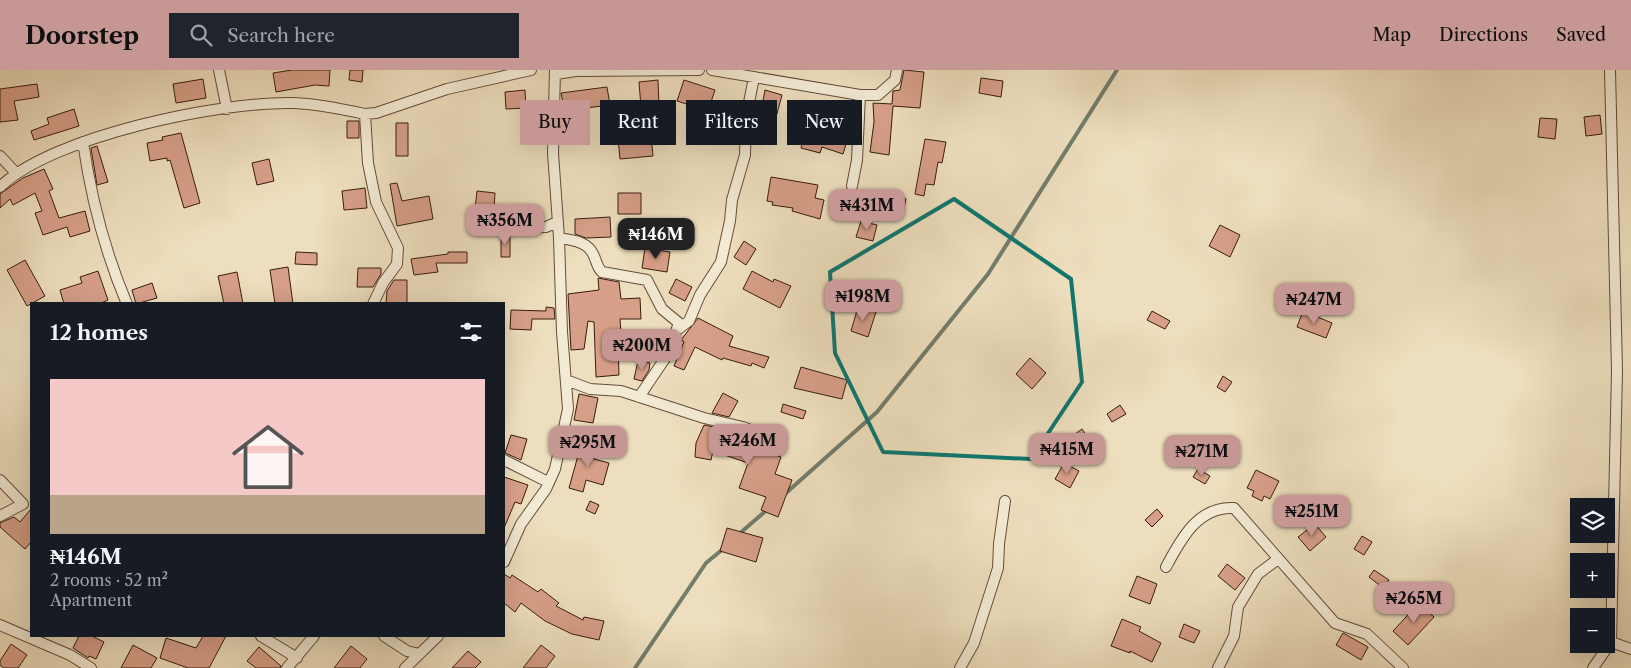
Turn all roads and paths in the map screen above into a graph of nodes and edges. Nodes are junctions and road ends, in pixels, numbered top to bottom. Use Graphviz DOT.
graph roads {
  1 [pos="219,70"];
  2 [pos="531,70"];
  3 [pos="699,70"];
  4 [pos="712,70"];
  5 [pos="897,70"];
  6 [pos="1610,70"];
  7 [pos="555,72"];
  8 [pos="754,77"];
  9 [pos="860,96"];
  10 [pos="227,109"];
  11 [pos="365,114"];
  12 [pos="83,142"];
  13 [pos="0,156"];
  14 [pos="16,173"];
  15 [pos="852,186"];
  16 [pos="0,187"];
  17 [pos="557,222"];
  18 [pos="482,229"];
  19 [pos="559,238"];
  20 [pos="126,302"];
  21 [pos="374,302"];
  22 [pos="677,330"];
  23 [pos="566,380"];
  24 [pos="639,397"];
  25 [pos="781,442"];
  26 [pos="505,460"];
  27 [pos="0,480"];
  28 [pos="548,482"];
  29 [pos="1005,502"];
  30 [pos="0,516"];
  31 [pos="1278,559"];
  32 [pos="505,560"];
  33 [pos="1166,567"];
  34 [pos="1612,608"];
  35 [pos="0,625"];
  36 [pos="263,637"];
  37 [pos="313,637"];
  38 [pos="386,637"];
  39 [pos="437,637"];
  40 [pos="1615,643"];
  41 [pos="1631,649"];
  42 [pos="1603,653"];
  43 [pos="419,654"];
  44 [pos="298,658"];
  45 [pos="91,668"];
  46 [pos="287,668"];
  47 [pos="405,668"];
  48 [pos="960,668"];
  49 [pos="1218,668"];
  50 [pos="1403,668"];
  51 [pos="1593,668"];
  1 -- 10 [label="street"];
  2 -- 11 [label="street"];
  3 -- 7 [label="street"];
  4 -- 8 [label="street"];
  5 -- 9 [label="street"];
  6 -- 34 [label="street"];
  7 -- 17 [label="street"];
  8 -- 9 [label="street"];
  8 -- 22 [label="street"];
  9 -- 15 [label="street"];
  10 -- 11 [label="street"];
  10 -- 12 [label="street"];
  11 -- 21 [label="street"];
  12 -- 14 [label="street"];
  12 -- 20 [label="street"];
  13 -- 14 [label="street"];
  14 -- 16 [label="street"];
  17 -- 18 [label="street"];
  17 -- 19 [label="street"];
  19 -- 22 [label="street"];
  19 -- 23 [label="street"];
  22 -- 24 [label="street"];
  23 -- 24 [label="street"];
  23 -- 28 [label="street"];
  24 -- 25 [label="street"];
  26 -- 28 [label="street"];
  27 -- 30 [label="street"];
  28 -- 32 [label="street"];
  29 -- 48 [label="street"];
  31 -- 33 [label="street"];
  31 -- 49 [label="street"];
  31 -- 50 [label="street"];
  35 -- 45 [label="street"];
  36 -- 44 [label="street"];
  37 -- 44 [label="street"];
  38 -- 43 [label="street"];
  39 -- 43 [label="street"];
  40 -- 41 [label="street"];
  42 -- 51 [label="street"];
  43 -- 47 [label="street"];
  44 -- 46 [label="street"];
}
